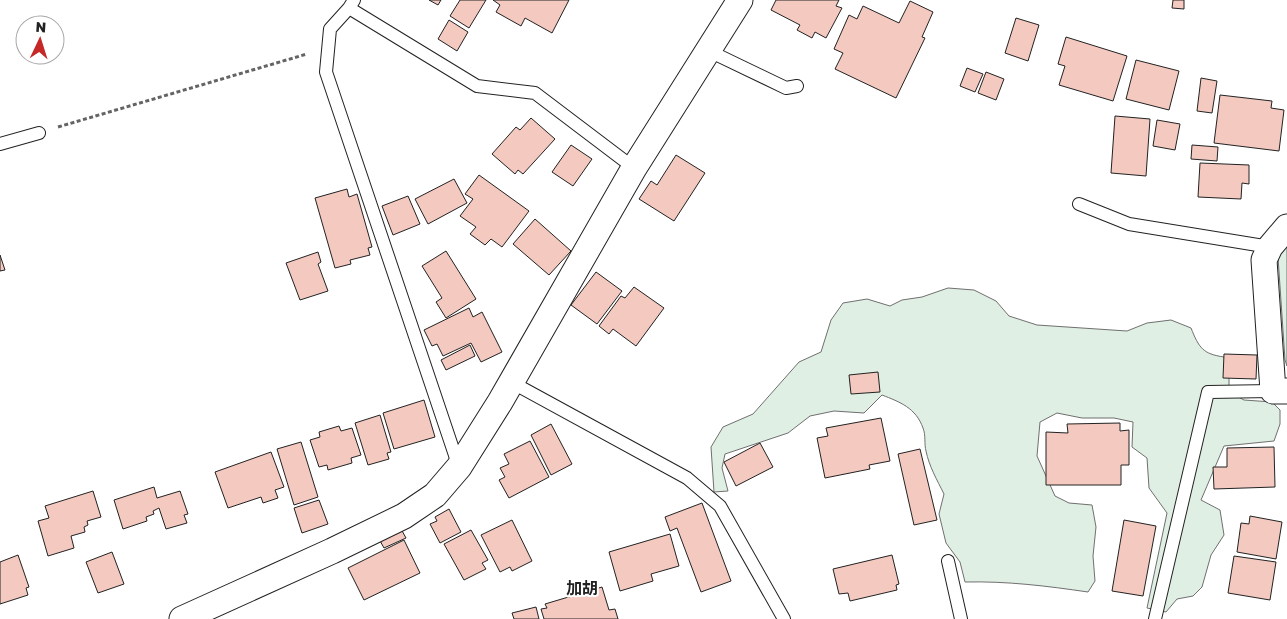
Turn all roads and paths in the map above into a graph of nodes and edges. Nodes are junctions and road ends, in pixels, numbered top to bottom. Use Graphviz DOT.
graph roads {
  1 [pos="740,0"];
  2 [pos="351,4"];
  3 [pos="327,48"];
  4 [pos="709,51"];
  5 [pos="797,86"];
  6 [pos="39,133"];
  7 [pos="0,144"];
  8 [pos="634,168"];
  9 [pos="1079,204"];
  10 [pos="1287,227"];
  11 [pos="1270,247"];
  12 [pos="511,382"];
  13 [pos="1280,391"];
  14 [pos="459,467"];
  15 [pos="948,561"];
  16 [pos="182,619"];
  17 [pos="784,619"];
  18 [pos="961,619"];
  19 [pos="1154,619"];
  1 -- 4 [label="street"];
  2 -- 3 [label="lane"];
  2 -- 8 [label="lane"];
  3 -- 6 [label="path"];
  3 -- 14 [label="lane"];
  4 -- 5 [label="lane"];
  4 -- 8 [label="street"];
  6 -- 7 [label="lane"];
  8 -- 12 [label="street"];
  9 -- 11 [label="lane"];
  10 -- 11 [label="street"];
  11 -- 13 [label="street"];
  12 -- 14 [label="street"];
  12 -- 17 [label="lane"];
  13 -- 19 [label="lane"];
  14 -- 16 [label="street"];
  15 -- 18 [label="lane"];
}
